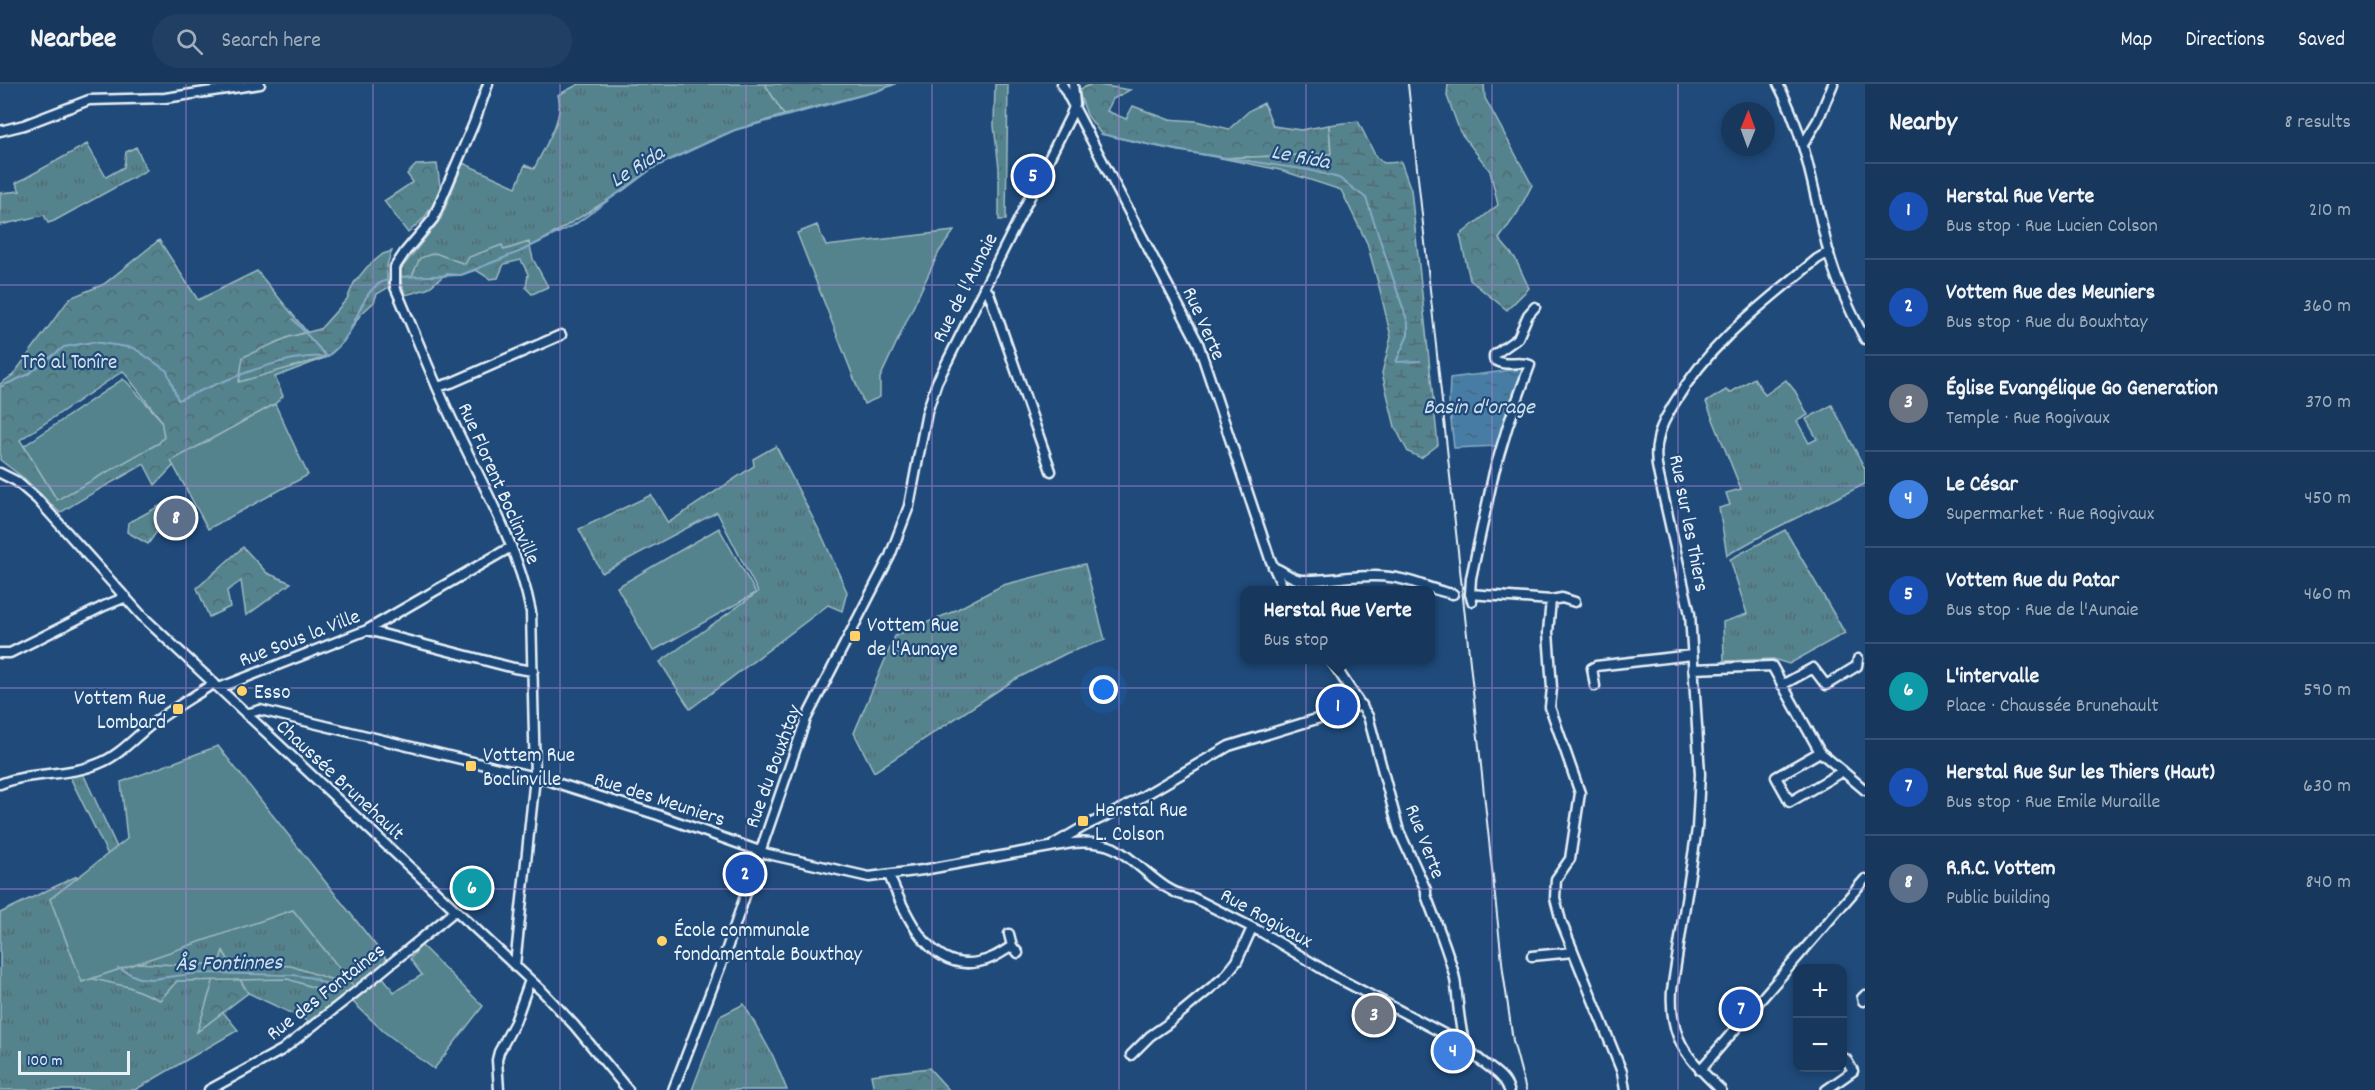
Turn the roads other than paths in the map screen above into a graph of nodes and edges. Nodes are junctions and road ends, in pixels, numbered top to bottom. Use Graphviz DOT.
graph roads {
  1 [pos="258,84"];
  2 [pos="488,84"];
  3 [pos="1062,84"];
  4 [pos="1073,84"];
  5 [pos="1778,84"];
  6 [pos="1833,84"];
  7 [pos="1074,104"];
  8 [pos="0,131"];
  9 [pos="1803,143"];
  10 [pos="1829,252"];
  11 [pos="984,287"];
  12 [pos="1535,307"];
  13 [pos="561,335"];
  14 [pos="1865,338"];
  15 [pos="437,387"];
  16 [pos="1051,471"];
  17 [pos="0,473"];
  18 [pos="912,496"];
  19 [pos="511,547"];
  20 [pos="1273,567"];
  21 [pos="1282,586"];
  22 [pos="1425,586"];
  23 [pos="1435,590"];
  24 [pos="1453,594"];
  25 [pos="126,597"];
  26 [pos="1551,600"];
  27 [pos="1575,602"];
  28 [pos="392,617"];
  29 [pos="367,630"];
  30 [pos="394,638"];
  31 [pos="0,653"];
  32 [pos="1692,656"];
  33 [pos="1858,659"];
  34 [pos="1334,664"];
  35 [pos="1693,669"];
  36 [pos="533,671"];
  37 [pos="1782,685"];
  38 [pos="216,686"];
  39 [pos="1595,686"];
  40 [pos="1362,705"];
  41 [pos="246,714"];
  42 [pos="1820,752"];
  43 [pos="1843,771"];
  44 [pos="535,777"];
  45 [pos="0,784"];
  46 [pos="1865,790"];
  47 [pos="1084,826"];
  48 [pos="1085,842"];
  49 [pos="1049,848"];
  50 [pos="760,851"];
  51 [pos="889,875"];
  52 [pos="1865,879"];
  53 [pos="455,911"];
  54 [pos="1252,928"];
  55 [pos="1009,934"];
  56 [pos="1573,952"];
  57 [pos="1532,956"];
  58 [pos="515,965"];
  59 [pos="530,980"];
  60 [pos="1462,1027"];
  61 [pos="1453,1039"];
  62 [pos="1466,1043"];
  63 [pos="1131,1055"];
  64 [pos="1847,1061"];
  65 [pos="1700,1070"];
  66 [pos="209,1090"];
  67 [pos="499,1090"];
  68 [pos="628,1090"];
  69 [pos="673,1090"];
  70 [pos="1509,1090"];
  71 [pos="1625,1090"];
  72 [pos="1721,1090"];
  73 [pos="1826,1090"];
  1 -- 8 [label="street"];
  2 -- 15 [label="street, Rue Florent Boclinville"];
  3 -- 7 [label="street, Rue Verte"];
  4 -- 7 [label="street"];
  5 -- 9 [label="street"];
  6 -- 9 [label="street"];
  7 -- 11 [label="street, Rue de l'Aunaie"];
  7 -- 20 [label="street, Rue Verte"];
  9 -- 10 [label="street"];
  10 -- 14 [label="street"];
  10 -- 32 [label="street, Rue sur les Thiers"];
  11 -- 16 [label="street"];
  11 -- 18 [label="street, Rue de l'Aunaie"];
  12 -- 26 [label="street"];
  13 -- 15 [label="street"];
  15 -- 19 [label="street, Rue Florent Boclinville"];
  17 -- 25 [label="street, Chaussée Brunehault"];
  18 -- 50 [label="street, Rue du Bouxhtay"];
  19 -- 28 [label="street, Rue Sous la Ville"];
  19 -- 36 [label="street, Rue Florent Boclinville"];
  20 -- 21 [label="street, Rue Verte"];
  20 -- 22 [label="street"];
  23 -- 24 [label="street"];
  25 -- 31 [label="street"];
  25 -- 38 [label="street, Chaussée Brunehault"];
  26 -- 27 [label="street"];
  26 -- 56 [label="street"];
  28 -- 29 [label="street, Rue Sous la Ville"];
  28 -- 30 [label="street, Rue Sous la Ville"];
  29 -- 30 [label="street"];
  29 -- 38 [label="street, Rue Sous la Ville"];
  30 -- 36 [label="street"];
  32 -- 35 [label="street, Rue sur les Thiers"];
  32 -- 39 [label="street"];
  33 -- 37 [label="street"];
  34 -- 40 [label="street, Rue Verte"];
  35 -- 37 [label="street"];
  35 -- 65 [label="street, Rue sur les Thiers"];
  36 -- 44 [label="street, Rue Florent Boclinville"];
  37 -- 42 [label="street"];
  38 -- 41 [label="street, Chaussée Brunehault"];
  38 -- 45 [label="street, Rue Sous la Ville"];
  40 -- 47 [label="street"];
  40 -- 60 [label="street, Rue Verte"];
  41 -- 44 [label="street, Rue des Meuniers"];
  41 -- 53 [label="street, Chaussée Brunehault"];
  42 -- 43 [label="street"];
  42 -- 43 [label="street"];
  43 -- 46 [label="street"];
  44 -- 50 [label="street, Rue des Meuniers"];
  44 -- 58 [label="street, Rue Florent Boclinville"];
  47 -- 48 [label="street"];
  47 -- 49 [label="street"];
  48 -- 49 [label="street, Rue Rogivaux"];
  48 -- 54 [label="street, Rue Rogivaux"];
  49 -- 51 [label="street, Rue des Meuniers"];
  50 -- 51 [label="street, Rue des Meuniers"];
  50 -- 69 [label="street, Rue du Bouxhtay"];
  51 -- 55 [label="street"];
  52 -- 65 [label="street"];
  53 -- 58 [label="street, Chaussée Brunehault"];
  53 -- 66 [label="street, Rue des Fontaines"];
  54 -- 61 [label="street, Rue Rogivaux"];
  54 -- 63 [label="street"];
  56 -- 57 [label="street"];
  56 -- 71 [label="street"];
  58 -- 59 [label="street, Chaussée Brunehault"];
  59 -- 67 [label="street"];
  59 -- 68 [label="street, Chaussée Brunehault"];
  60 -- 61 [label="street"];
  60 -- 62 [label="street, Rue Verte"];
  61 -- 62 [label="street, Rue Rogivaux"];
  62 -- 70 [label="street"];
  64 -- 73 [label="street"];
  65 -- 72 [label="street, Rue sur les Thiers"];
}
